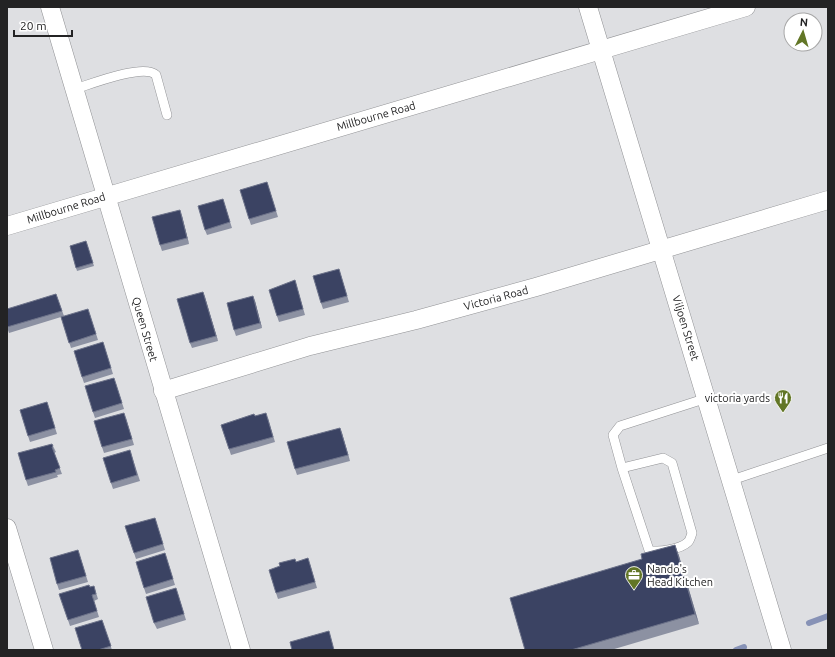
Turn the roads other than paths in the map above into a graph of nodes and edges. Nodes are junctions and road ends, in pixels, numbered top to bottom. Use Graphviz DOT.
graph roads {
  1 [pos="50,7"];
  2 [pos="588,7"];
  3 [pos="746,7"];
  4 [pos="601,50"];
  5 [pos="75,89"];
  6 [pos="167,115"];
  7 [pos="107,196"];
  8 [pos="828,200"];
  9 [pos="7,226"];
  10 [pos="662,248"];
  11 [pos="163,390"];
  12 [pos="707,398"];
  13 [pos="828,448"];
  14 [pos="622,468"];
  15 [pos="732,480"];
  16 [pos="7,528"];
  17 [pos="44,650"];
  18 [pos="241,650"];
  19 [pos="782,650"];
  1 -- 5 [label="street, Queen Street"];
  2 -- 4 [label="street, Viljoen Street"];
  3 -- 4 [label="street, Millbourne Road"];
  4 -- 7 [label="street, Millbourne Road"];
  4 -- 10 [label="street, Viljoen Street"];
  5 -- 6 [label="lane"];
  5 -- 7 [label="street, Queen Street"];
  7 -- 9 [label="street, Millbourne Road"];
  7 -- 11 [label="street, Queen Street"];
  8 -- 10 [label="street, Victoria Road"];
  10 -- 11 [label="street, Victoria Road"];
  10 -- 12 [label="street, Viljoen Street"];
  11 -- 18 [label="street, Queen Street"];
  12 -- 14 [label="lane"];
  12 -- 15 [label="street, Viljoen Street"];
  13 -- 15 [label="lane"];
  14 -- 14 [label="lane"];
  15 -- 19 [label="street, Viljoen Street"];
  16 -- 17 [label="street"];
}
